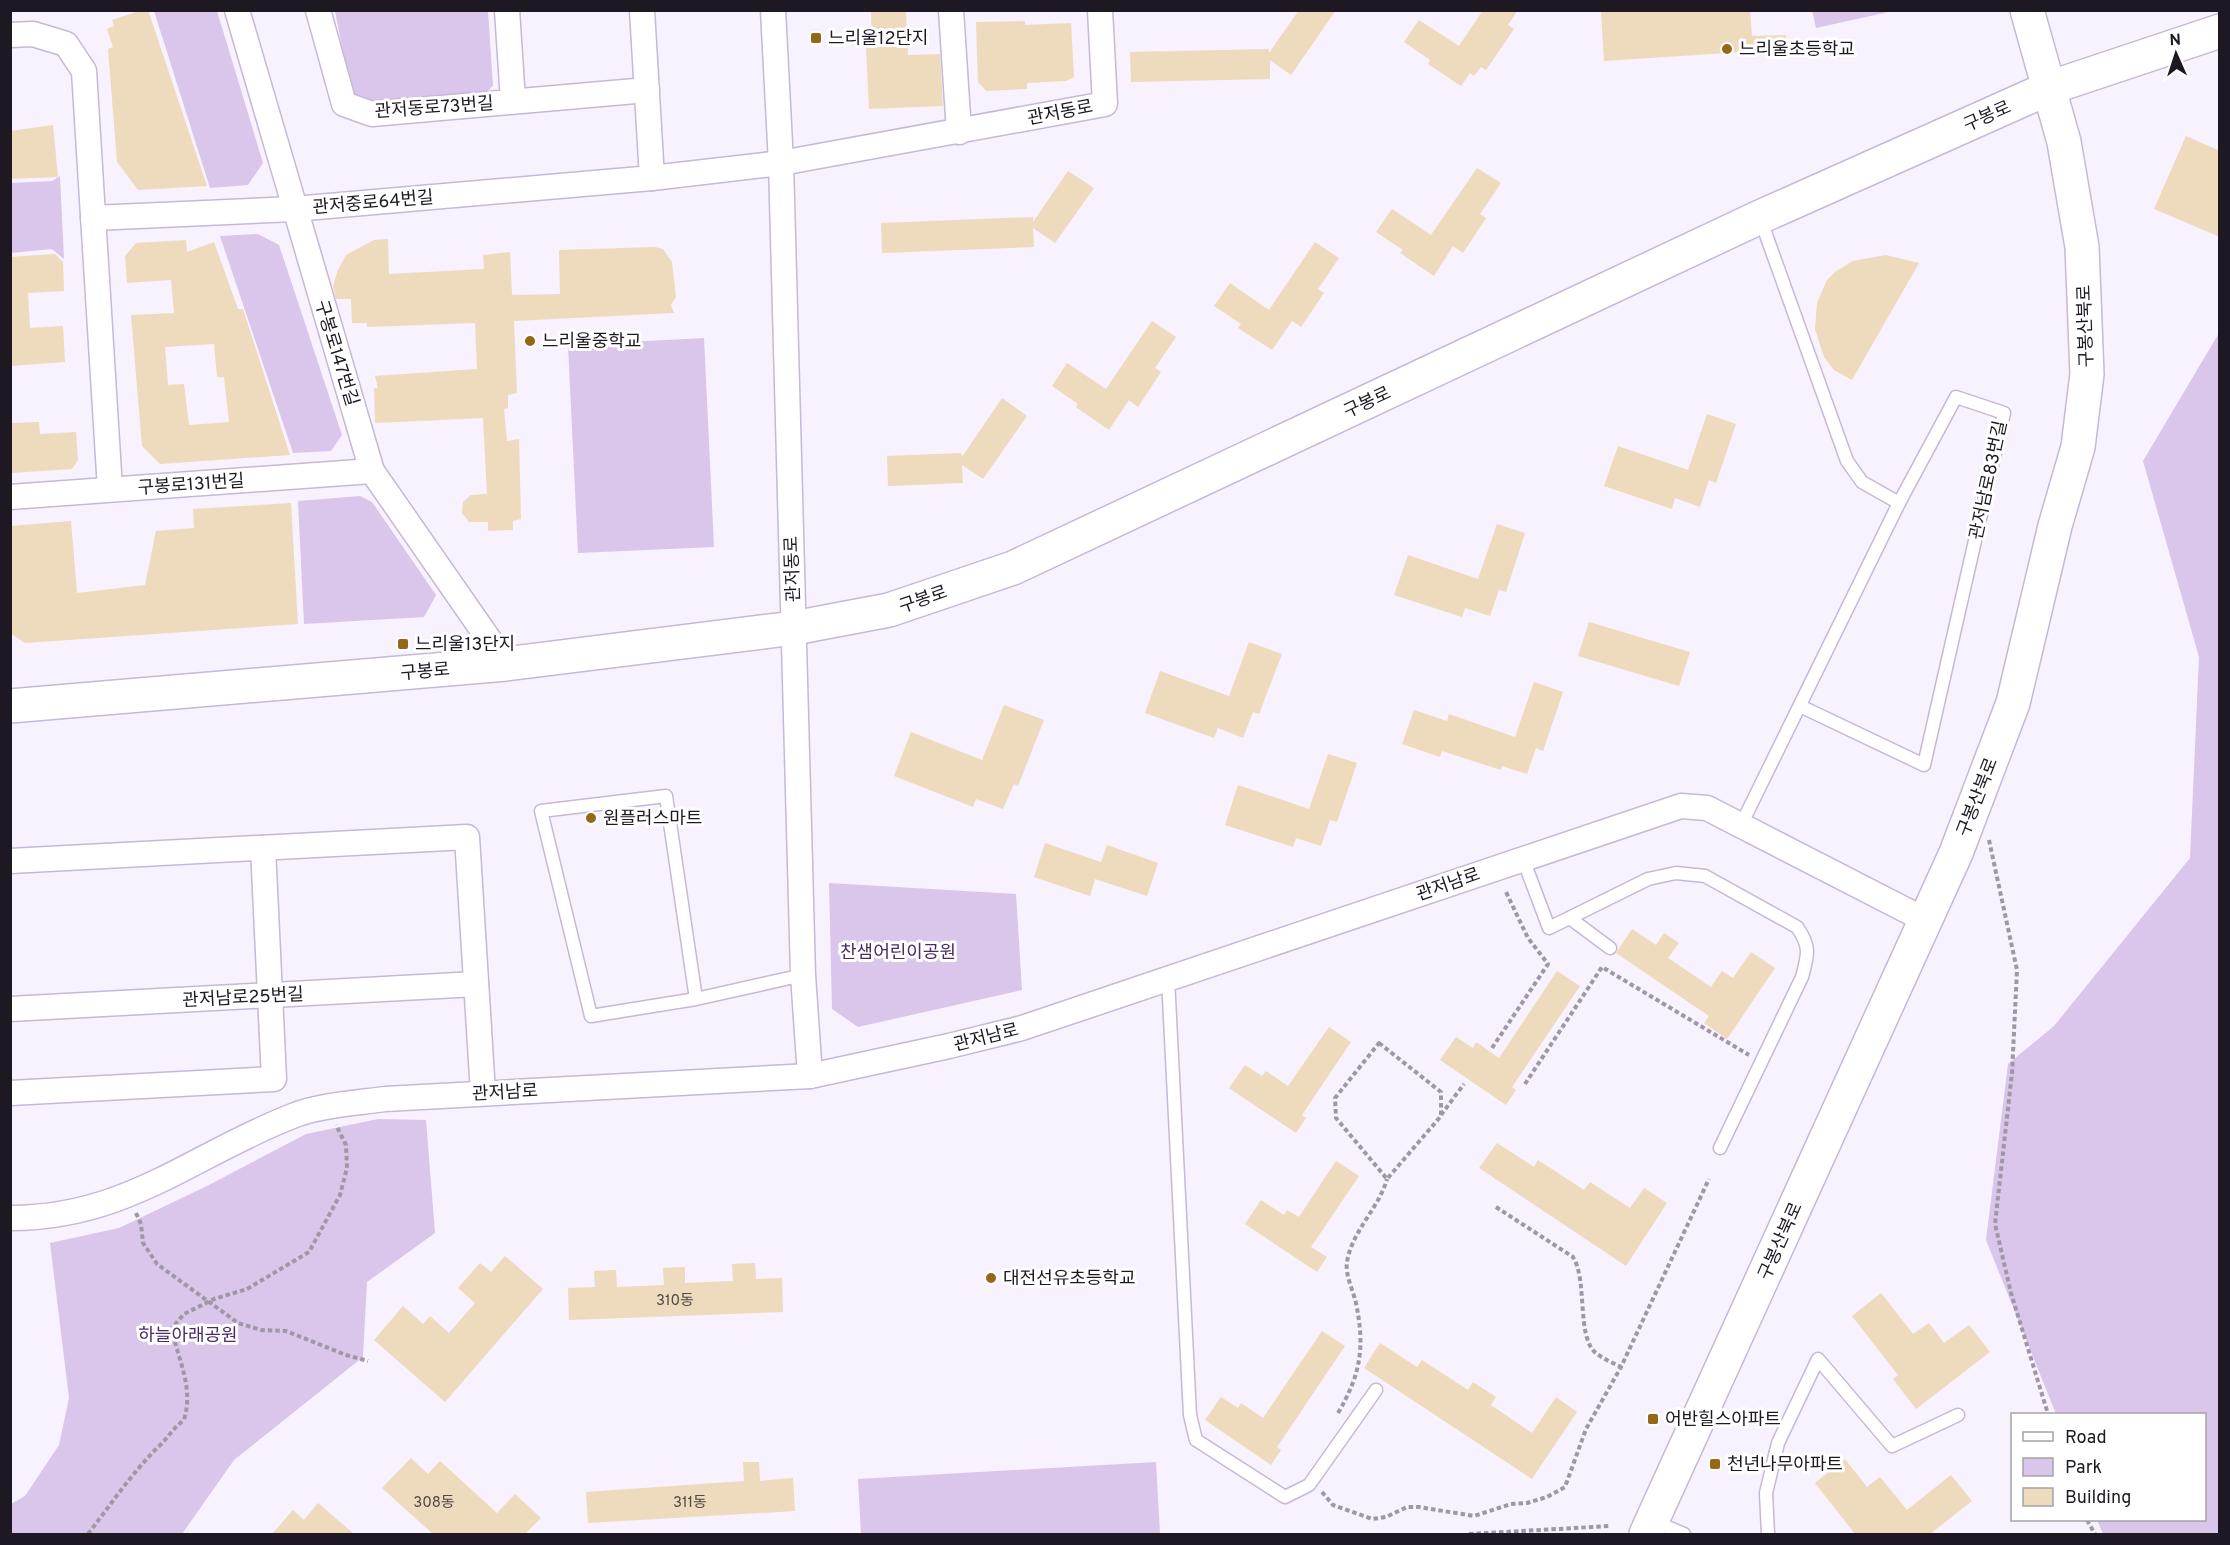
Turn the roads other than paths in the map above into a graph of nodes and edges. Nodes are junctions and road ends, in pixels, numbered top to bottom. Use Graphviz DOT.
graph roads {
  1 [pos="237,10"];
  2 [pos="318,10"];
  3 [pos="507,10"];
  4 [pos="642,10"];
  5 [pos="773,10"];
  6 [pos="951,10"];
  7 [pos="1100,10"];
  8 [pos="2027,10"];
  9 [pos="2220,31"];
  10 [pos="10,35"];
  11 [pos="2049,88"];
  12 [pos="647,90"];
  13 [pos="513,101"];
  14 [pos="959,132"];
  15 [pos="781,163"];
  16 [pos="652,178"];
  17 [pos="294,209"];
  18 [pos="1760,217"];
  19 [pos="93,218"];
  20 [pos="372,471"];
  21 [pos="110,489"];
  22 [pos="10,497"];
  23 [pos="1899,503"];
  24 [pos="794,628"];
  25 [pos="506,664"];
  26 [pos="10,706"];
  27 [pos="1800,706"];
  28 [pos="1741,825"];
  29 [pos="263,848"];
  30 [pos="1523,859"];
  31 [pos="10,861"];
  32 [pos="1571,919"];
  33 [pos="1925,920"];
  34 [pos="1610,948"];
  35 [pos="803,975"];
  36 [pos="1168,978"];
  37 [pos="476,984"];
  38 [pos="270,995"];
  39 [pos="696,999"];
  40 [pos="10,1009"];
  41 [pos="810,1076"];
  42 [pos="10,1093"];
  43 [pos="483,1093"];
  44 [pos="1720,1148"];
  45 [pos="10,1218"];
  46 [pos="1376,1390"];
  47 [pos="1958,1415"];
  48 [pos="1650,1528"];
  49 [pos="1684,1534"];
  50 [pos="1768,1534"];
  1 -- 17 [label="street, 구봉로147번길"];
  2 -- 13 [label="street, 관저동로73번길"];
  3 -- 13 [label="street, 관저동로73번길"];
  4 -- 12 [label="street"];
  5 -- 15 [label="street, 관저동로"];
  6 -- 14 [label="street"];
  7 -- 14 [label="street, 관저동로"];
  8 -- 11 [label="main road, 구봉산북로"];
  9 -- 11 [label="main road, 구봉로"];
  10 -- 19 [label="street"];
  11 -- 18 [label="main road, 구봉로"];
  11 -- 33 [label="main road, 구봉산북로"];
  12 -- 13 [label="street, 관저동로73번길"];
  12 -- 16 [label="street"];
  14 -- 15 [label="street, 관저동로"];
  15 -- 16 [label="street, 관저중로64번길"];
  15 -- 24 [label="street, 관저동로"];
  16 -- 17 [label="street, 관저중로64번길"];
  17 -- 19 [label="street, 관저중로64번길"];
  17 -- 20 [label="street, 구봉로147번길"];
  18 -- 23 [label="lane"];
  18 -- 24 [label="main road, 구봉로"];
  19 -- 21 [label="street"];
  20 -- 21 [label="street, 구봉로131번길"];
  20 -- 25 [label="street, 구봉로147번길"];
  21 -- 22 [label="street, 구봉로131번길"];
  23 -- 27 [label="lane, 관저남로83번길"];
  23 -- 27 [label="lane, 관저남로83번길"];
  24 -- 25 [label="main road, 구봉로"];
  24 -- 35 [label="street, 관저동로"];
  25 -- 26 [label="main road, 구봉로"];
  27 -- 28 [label="lane, 관저남로83번길"];
  28 -- 30 [label="street, 관저남로"];
  28 -- 33 [label="street, 관저남로"];
  29 -- 31 [label="street"];
  29 -- 37 [label="street"];
  29 -- 38 [label="street"];
  30 -- 32 [label="lane"];
  30 -- 36 [label="street, 관저남로"];
  32 -- 34 [label="lane"];
  32 -- 44 [label="lane"];
  33 -- 48 [label="main road, 구봉산북로"];
  35 -- 39 [label="lane"];
  35 -- 41 [label="street, 관저동로"];
  36 -- 41 [label="street, 관저남로"];
  36 -- 46 [label="lane"];
  37 -- 38 [label="street, 관저남로25번길"];
  37 -- 43 [label="street"];
  38 -- 40 [label="street, 관저남로25번길"];
  38 -- 42 [label="street"];
  39 -- 39 [label="lane"];
  41 -- 43 [label="street, 관저남로"];
  43 -- 45 [label="street, 관저남로"];
  47 -- 50 [label="lane"];
  48 -- 49 [label="lane"];
}
